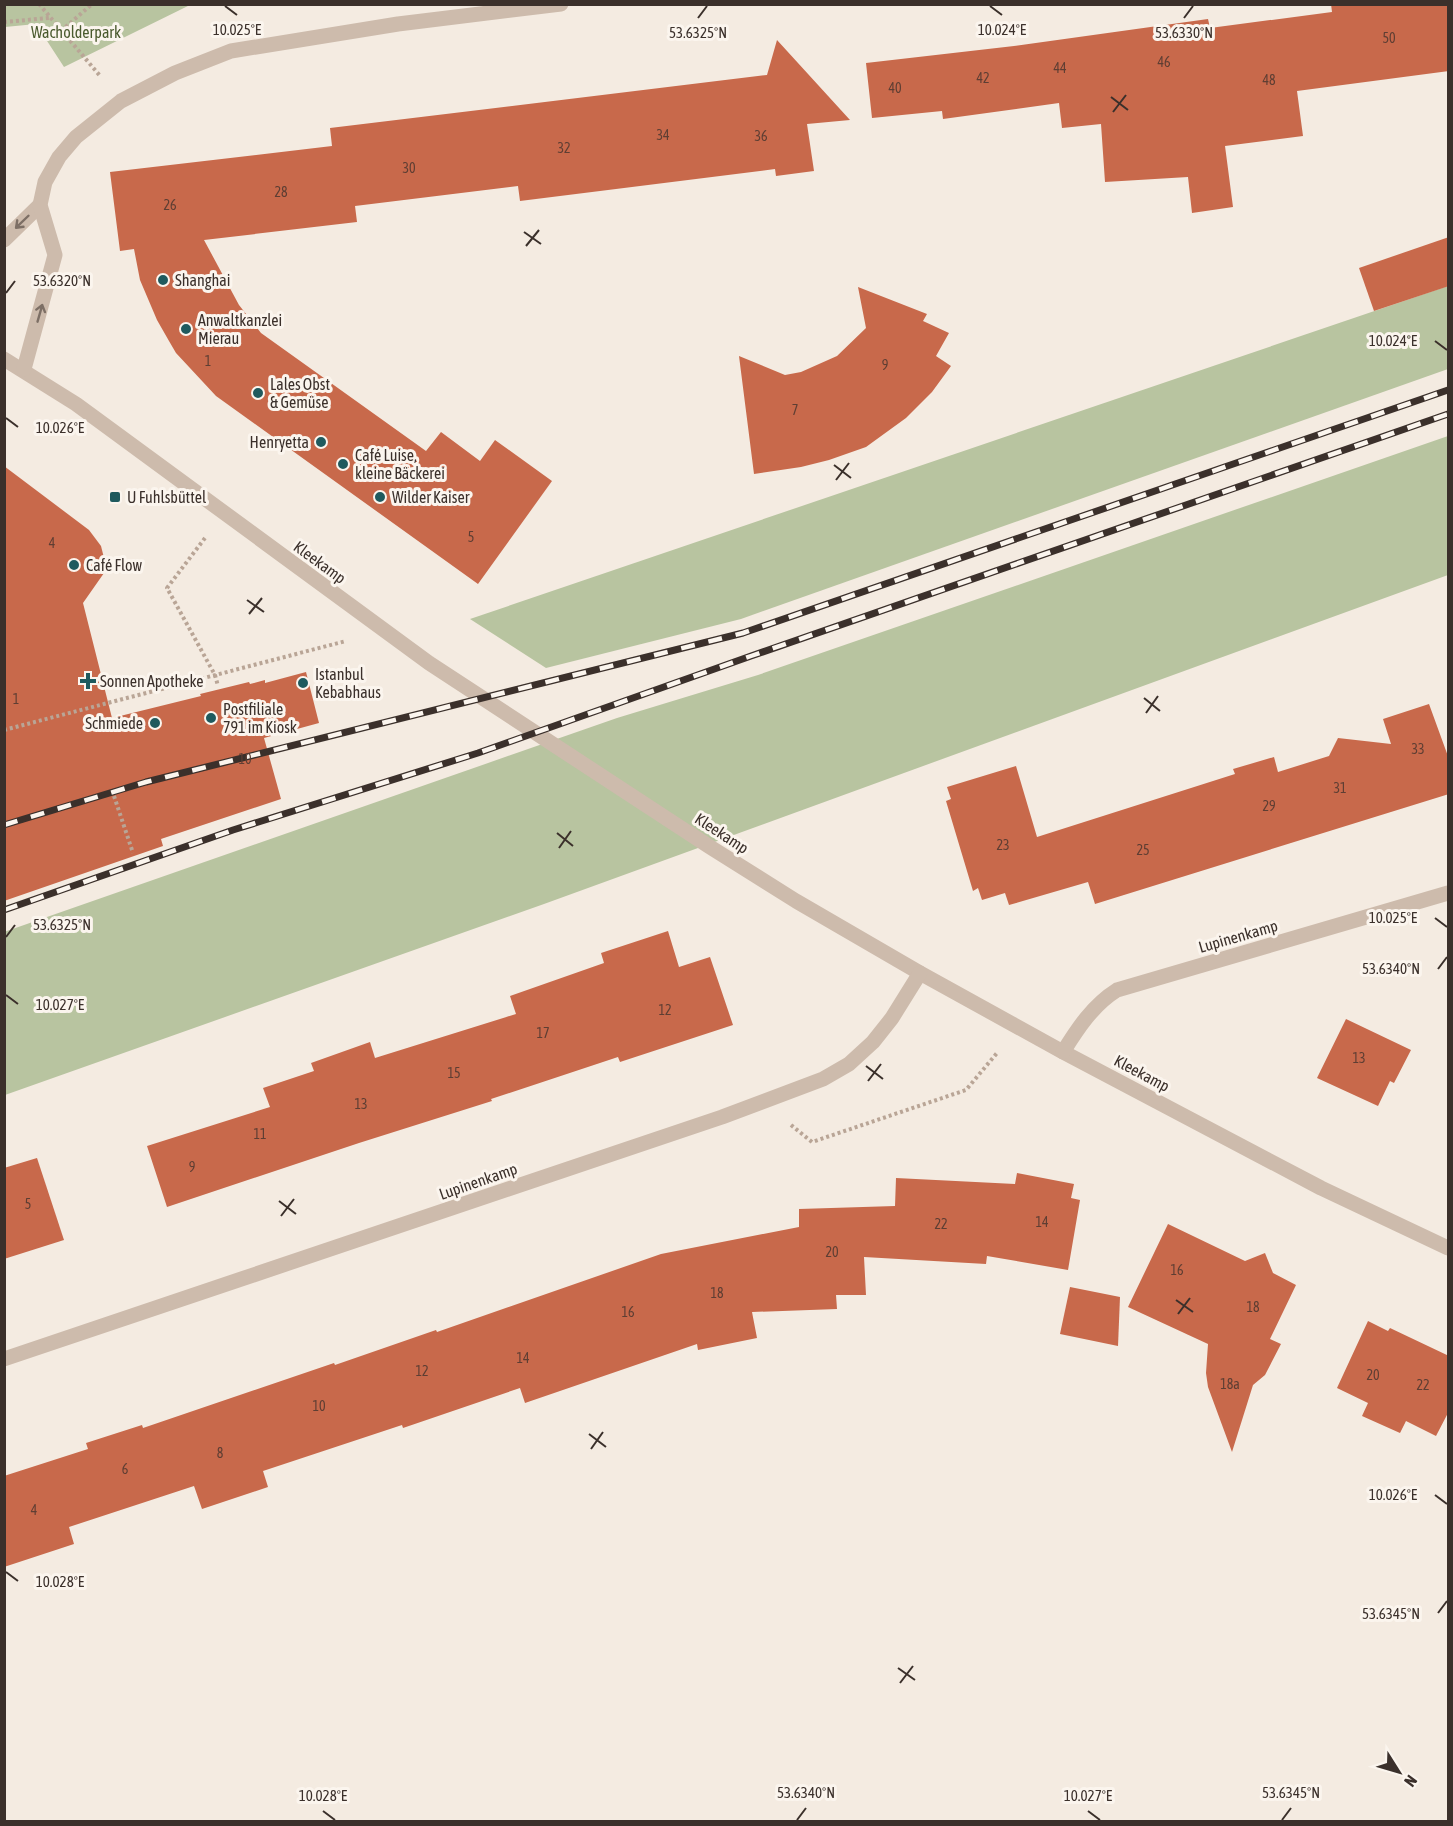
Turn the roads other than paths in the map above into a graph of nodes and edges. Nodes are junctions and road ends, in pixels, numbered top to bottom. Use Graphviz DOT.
graph roads {
  1 [pos="561,4"];
  2 [pos="40,205"];
  3 [pos="4,240"];
  4 [pos="4,359"];
  5 [pos="24,369"];
  6 [pos="1449,893"];
  7 [pos="920,973"];
  8 [pos="1063,1052"];
  9 [pos="1449,1248"];
  10 [pos="4,1359"];
  1 -- 2 [label="street"];
  2 -- 3 [label="street, one-way"];
  5 -- 2 [label="street, one-way"];
  4 -- 5 [label="street, Kleekamp"];
  5 -- 7 [label="street, Kleekamp"];
  6 -- 8 [label="street, Lupinenkamp"];
  7 -- 8 [label="street, Kleekamp"];
  7 -- 10 [label="street, Lupinenkamp"];
  8 -- 9 [label="street, Kleekamp"];
}
